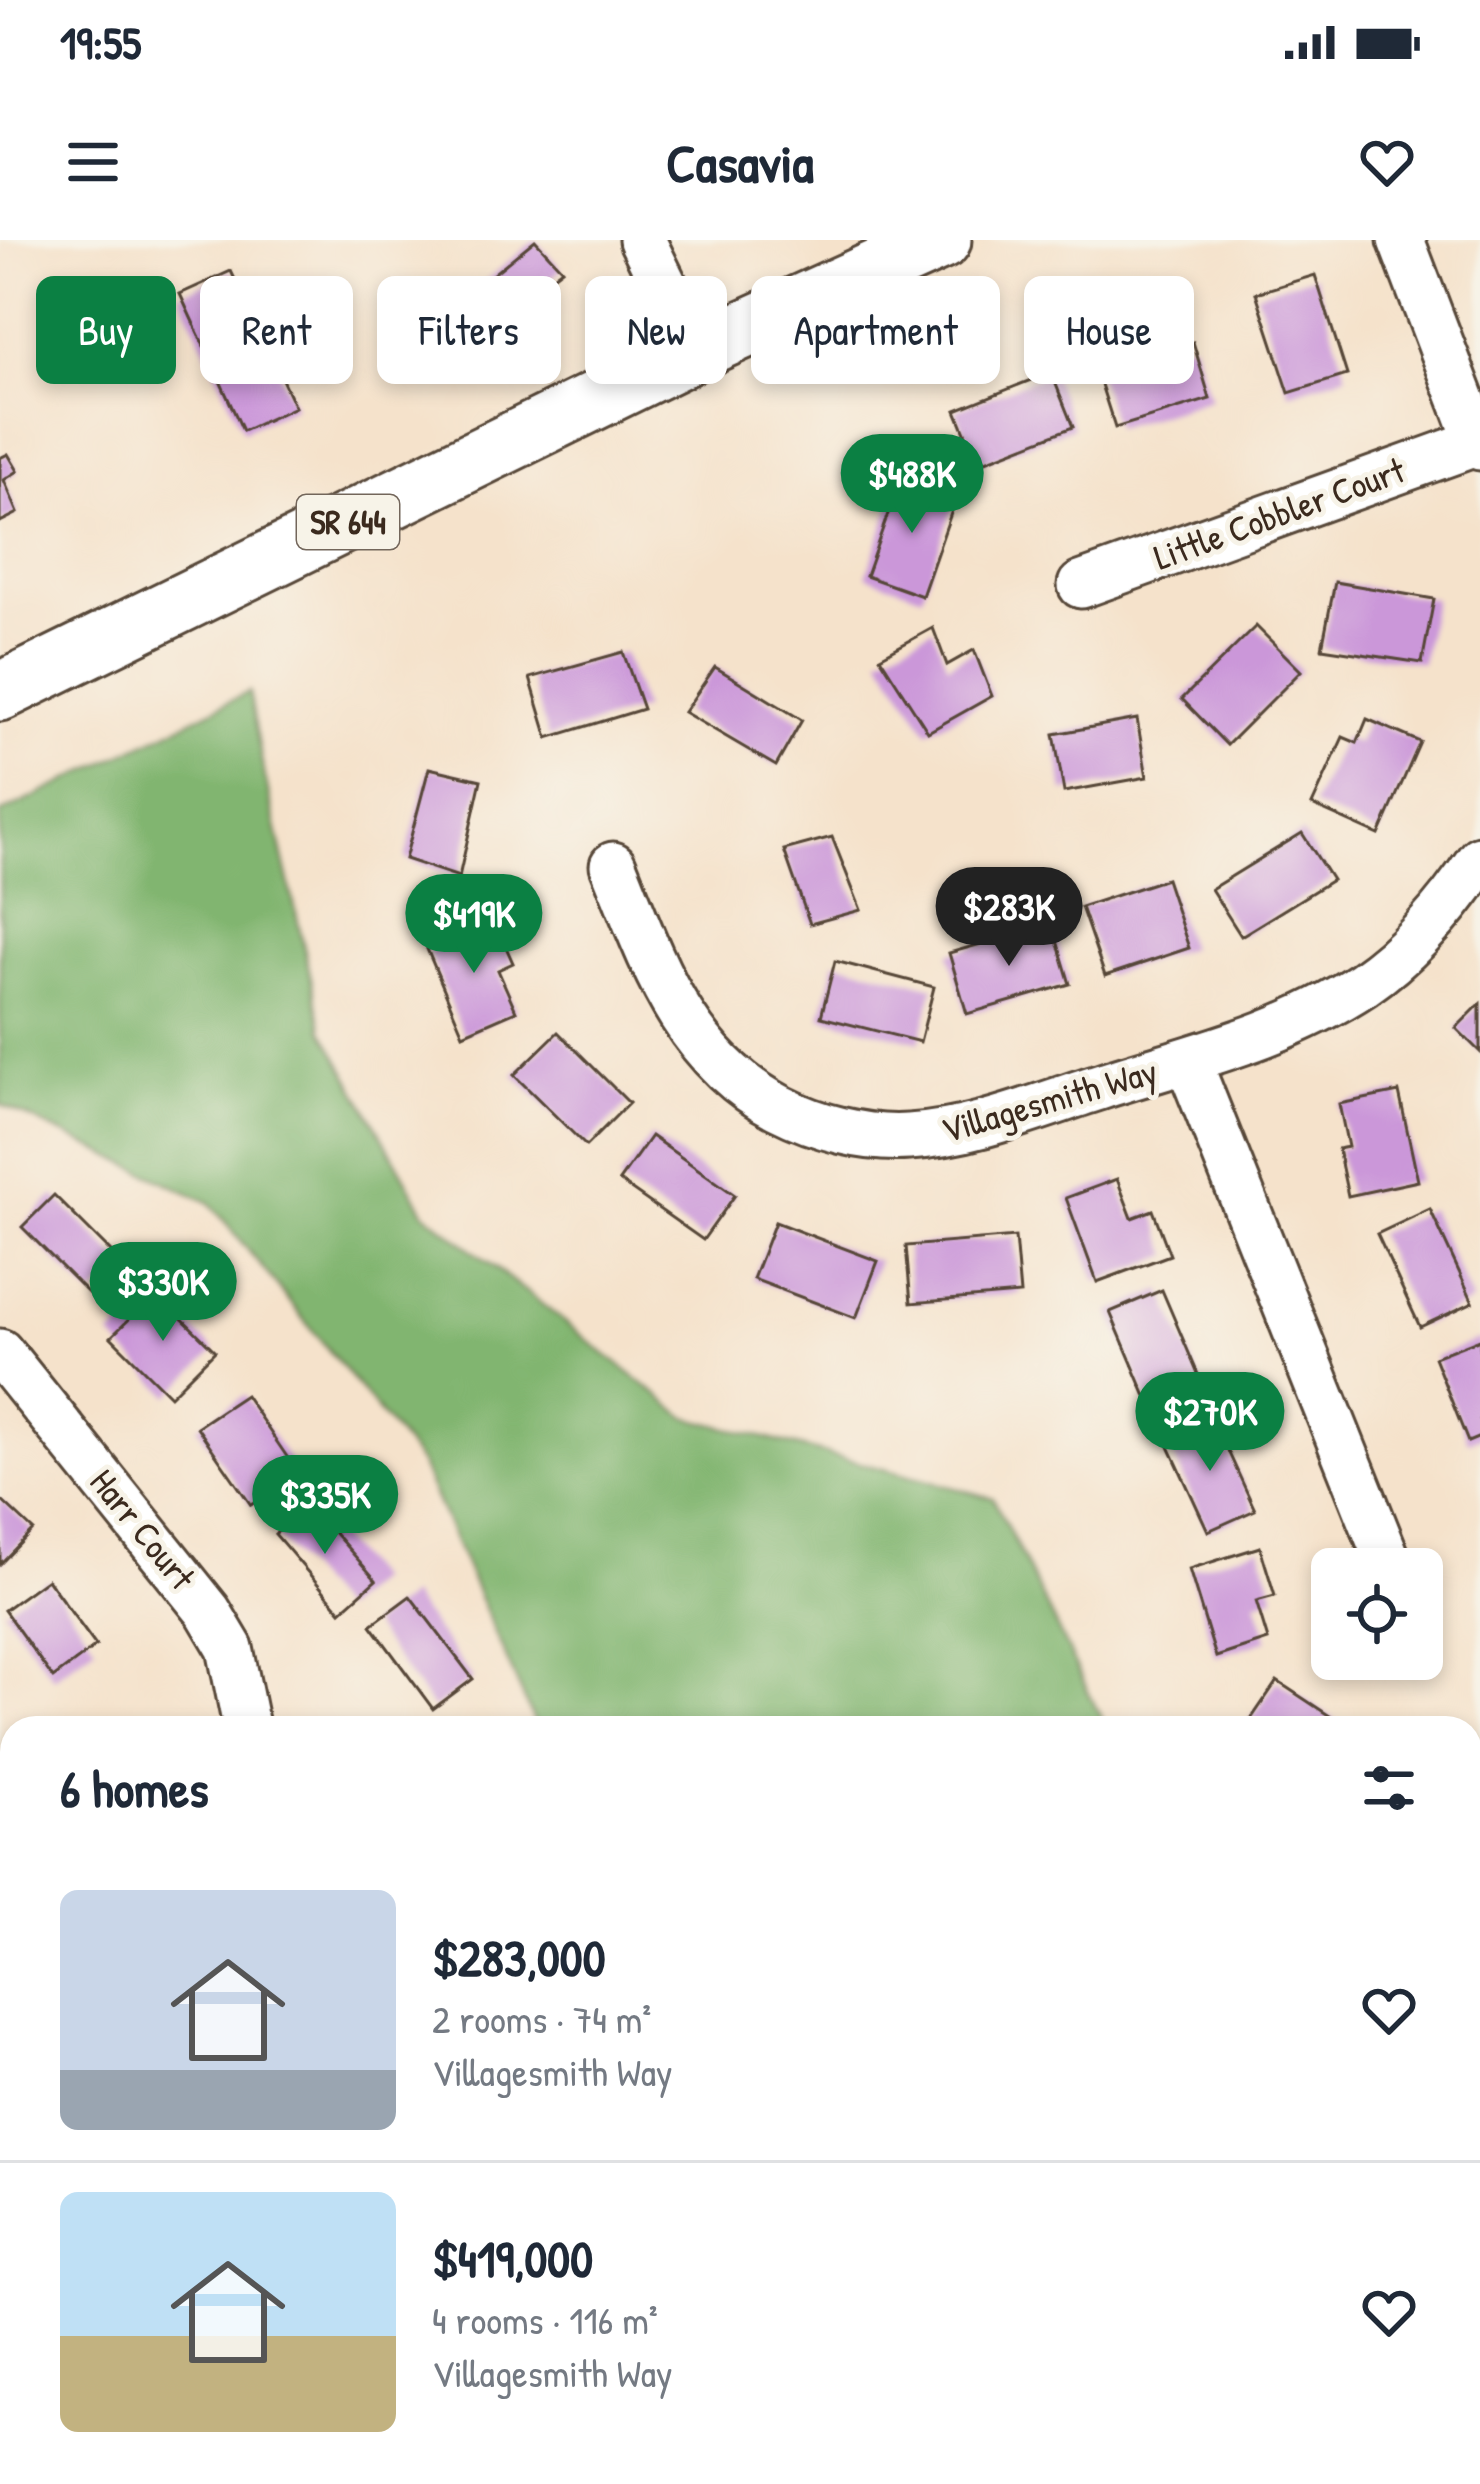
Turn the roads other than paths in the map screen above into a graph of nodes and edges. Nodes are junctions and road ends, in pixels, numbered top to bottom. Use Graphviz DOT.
graph roads {
  1 [pos="642,240"];
  2 [pos="942,240"];
  3 [pos="1402,240"];
  4 [pos="660,276"];
  5 [pos="727,337"];
  6 [pos="629,384"];
  7 [pos="1479,445"];
  8 [pos="1081,585"];
  9 [pos="0,692"];
  10 [pos="1480,859"];
  11 [pos="613,865"];
  12 [pos="1188,1061"];
  13 [pos="0,1352"];
  14 [pos="1383,1548"];
  15 [pos="244,1716"];
  1 -- 4 [label="street"];
  2 -- 5 [label="main road, SR 644"];
  3 -- 7 [label="street"];
  6 -- 9 [label="main road, SR 644"];
  7 -- 8 [label="street, Little Cobbler Court"];
  10 -- 12 [label="street, Villagesmith Way"];
  11 -- 12 [label="street, Villagesmith Way"];
  12 -- 14 [label="street"];
  13 -- 15 [label="street, Harr Court"];
}
